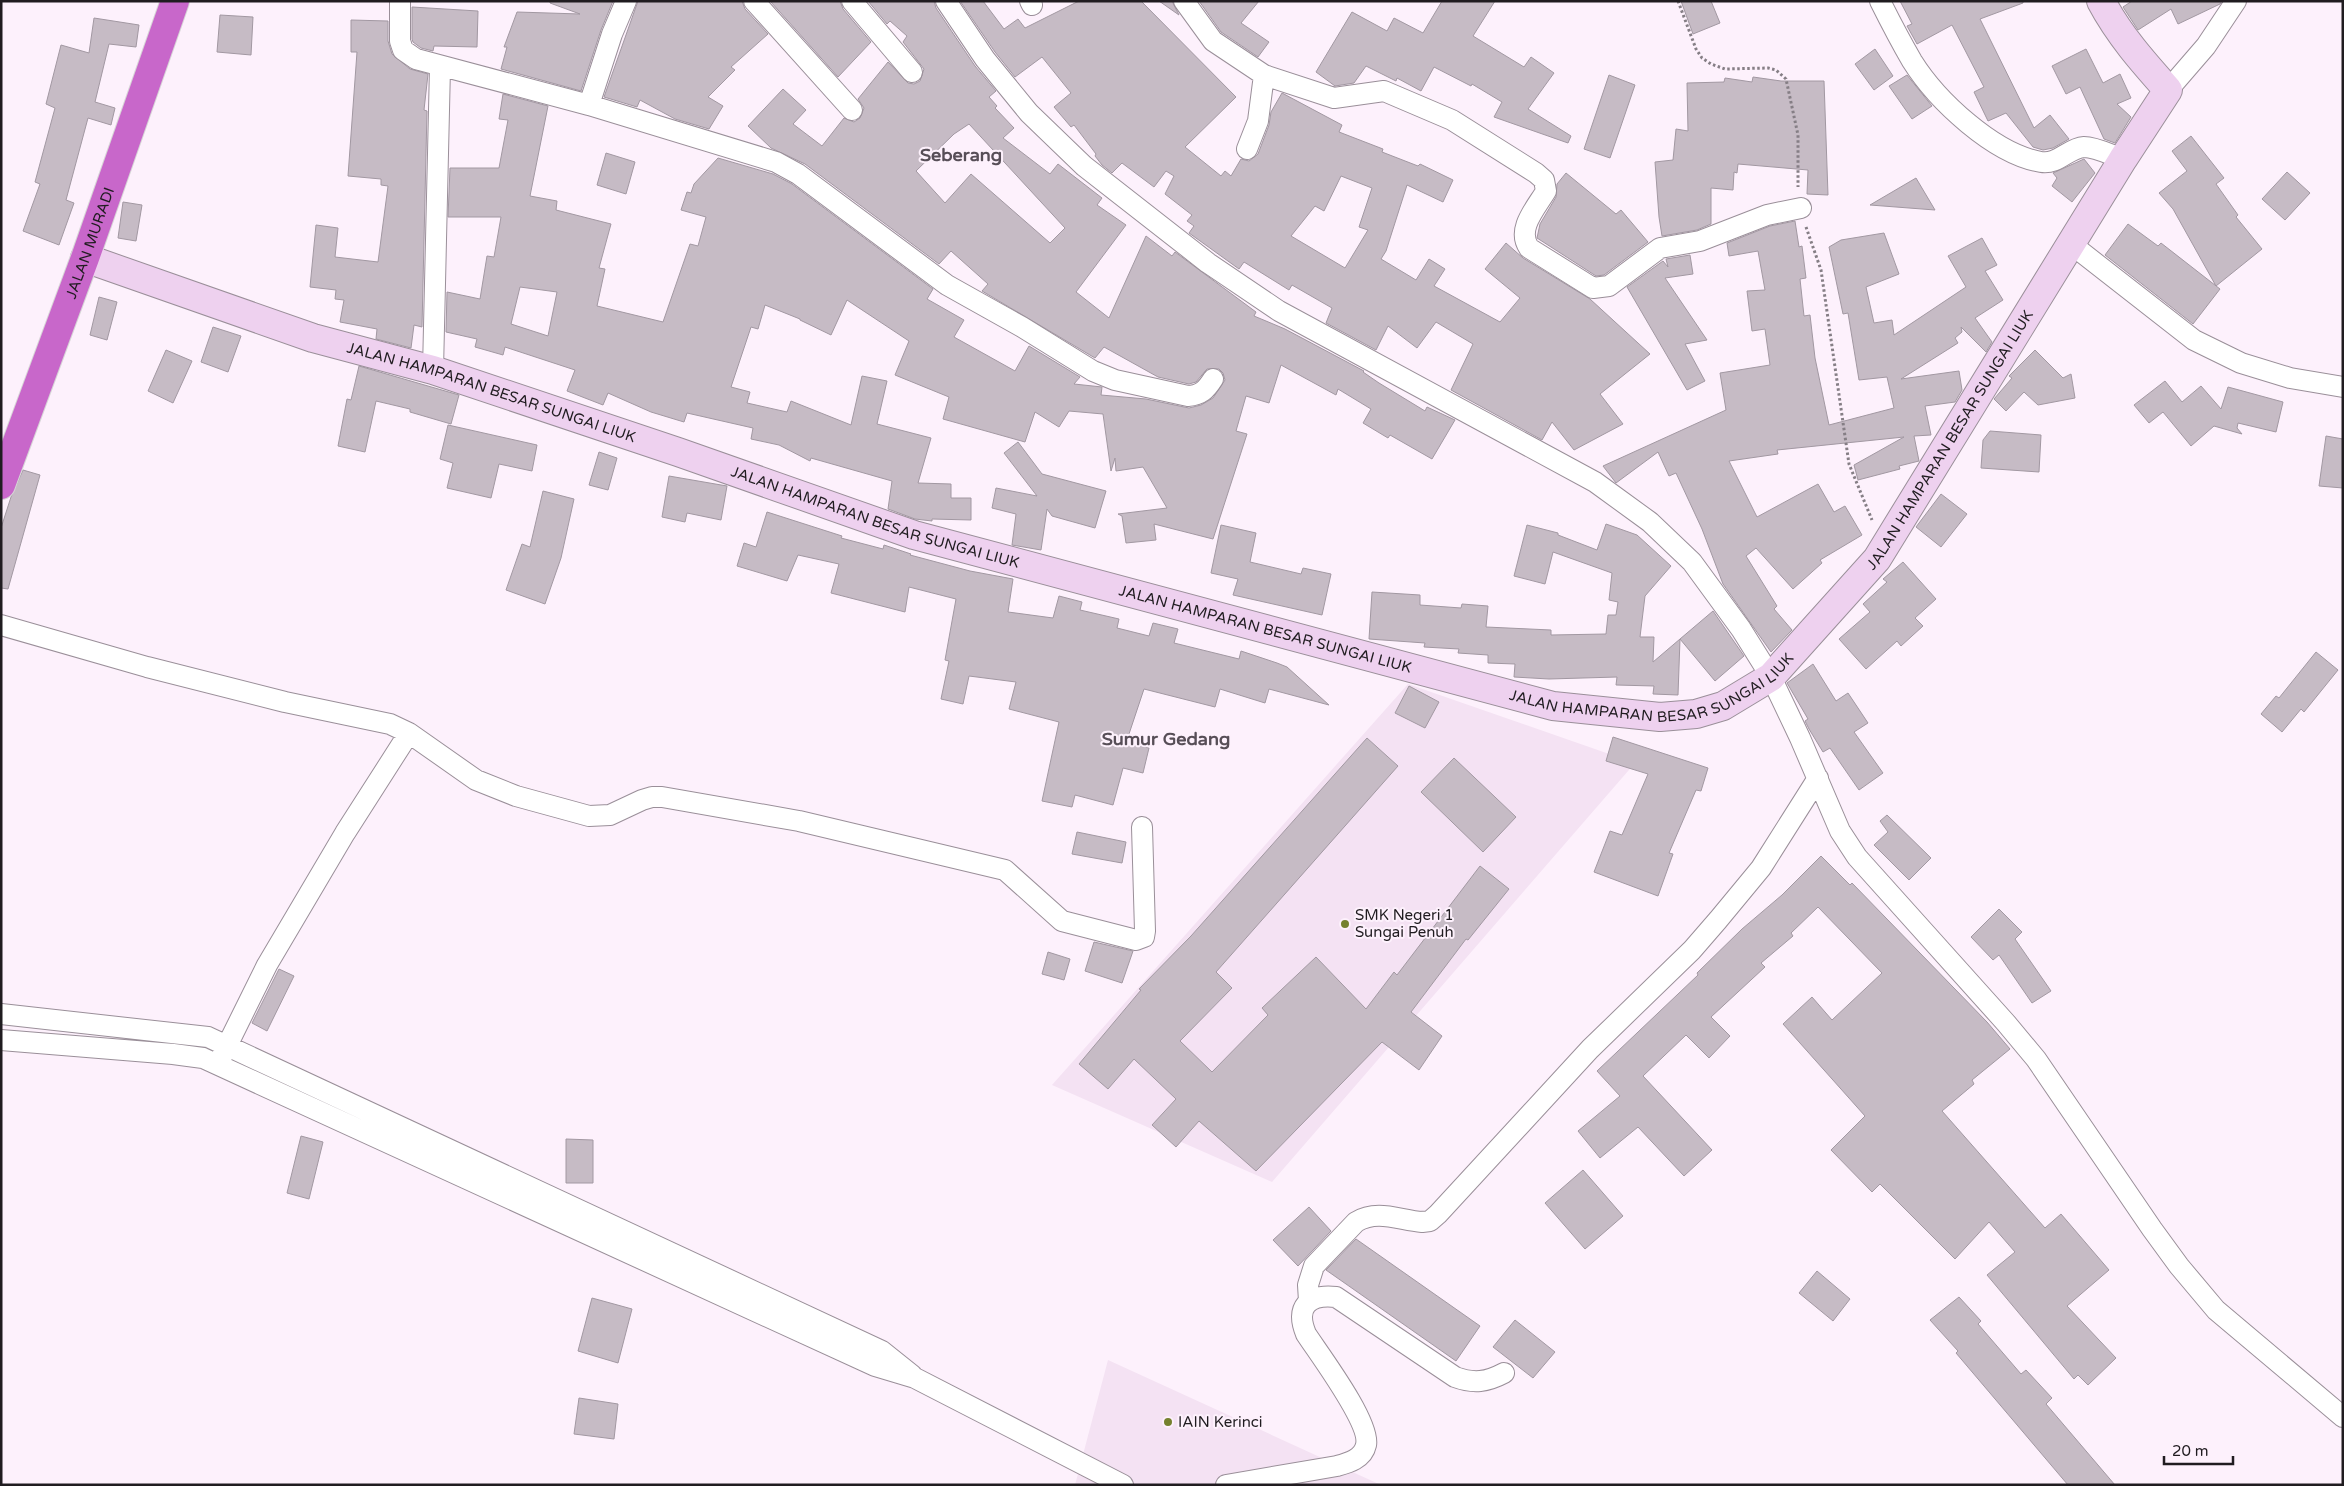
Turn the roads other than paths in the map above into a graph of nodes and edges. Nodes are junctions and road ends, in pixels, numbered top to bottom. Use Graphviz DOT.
graph roads {
  1 [pos="175,1"];
  2 [pos="400,1"];
  3 [pos="626,1"];
  4 [pos="754,1"];
  5 [pos="852,1"];
  6 [pos="946,1"];
  7 [pos="1184,1"];
  8 [pos="1880,1"];
  9 [pos="2102,1"];
  10 [pos="2236,1"];
  11 [pos="440,67"];
  12 [pos="912,72"];
  13 [pos="1264,75"];
  14 [pos="2168,90"];
  15 [pos="589,105"];
  16 [pos="852,110"];
  17 [pos="1247,149"];
  18 [pos="2124,159"];
  19 [pos="1801,208"];
  20 [pos="2071,244"];
  21 [pos="86,258"];
  22 [pos="433,370"];
  23 [pos="1214,379"];
  24 [pos="2343,386"];
  25 [pos="1,485"];
  26 [pos="1,625"];
  27 [pos="1771,677"];
  28 [pos="409,733"];
  29 [pos="1818,778"];
  30 [pos="1142,827"];
  31 [pos="1,1014"];
  32 [pos="1,1040"];
  33 [pos="227,1045"];
  34 [pos="219,1065"];
  35 [pos="1309,1302"];
  36 [pos="1504,1373"];
  37 [pos="915,1378"];
  38 [pos="2343,1417"];
  39 [pos="1122,1485"];
  40 [pos="1226,1485"];
  1 -- 21 [label="highway, JALAN MURADI"];
  2 -- 11 [label="street"];
  3 -- 15 [label="street"];
  4 -- 16 [label="street"];
  5 -- 12 [label="street"];
  6 -- 27 [label="street"];
  7 -- 13 [label="street"];
  8 -- 18 [label="street"];
  9 -- 14 [label="street"];
  10 -- 14 [label="street"];
  11 -- 15 [label="street"];
  11 -- 22 [label="street"];
  13 -- 17 [label="street"];
  13 -- 19 [label="street"];
  14 -- 18 [label="street, JALAN HAMPARAN BESAR SUNGAI LIUK"];
  15 -- 23 [label="street"];
  18 -- 20 [label="street, JALAN HAMPARAN BESAR SUNGAI LIUK"];
  20 -- 24 [label="street"];
  20 -- 27 [label="street, JALAN HAMPARAN BESAR SUNGAI LIUK"];
  21 -- 22 [label="street, JALAN HAMPARAN BESAR SUNGAI LIUK"];
  21 -- 25 [label="highway, JALAN MURADI"];
  22 -- 27 [label="street, JALAN HAMPARAN BESAR SUNGAI LIUK"];
  26 -- 28 [label="street"];
  27 -- 29 [label="street"];
  28 -- 30 [label="street"];
  28 -- 33 [label="street"];
  29 -- 35 [label="street"];
  29 -- 38 [label="street"];
  31 -- 33 [label="street"];
  32 -- 34 [label="street"];
  33 -- 34 [label="street"];
  33 -- 37 [label="street"];
  34 -- 37 [label="street"];
  35 -- 36 [label="street"];
  35 -- 40 [label="street"];
  37 -- 39 [label="street"];
}
